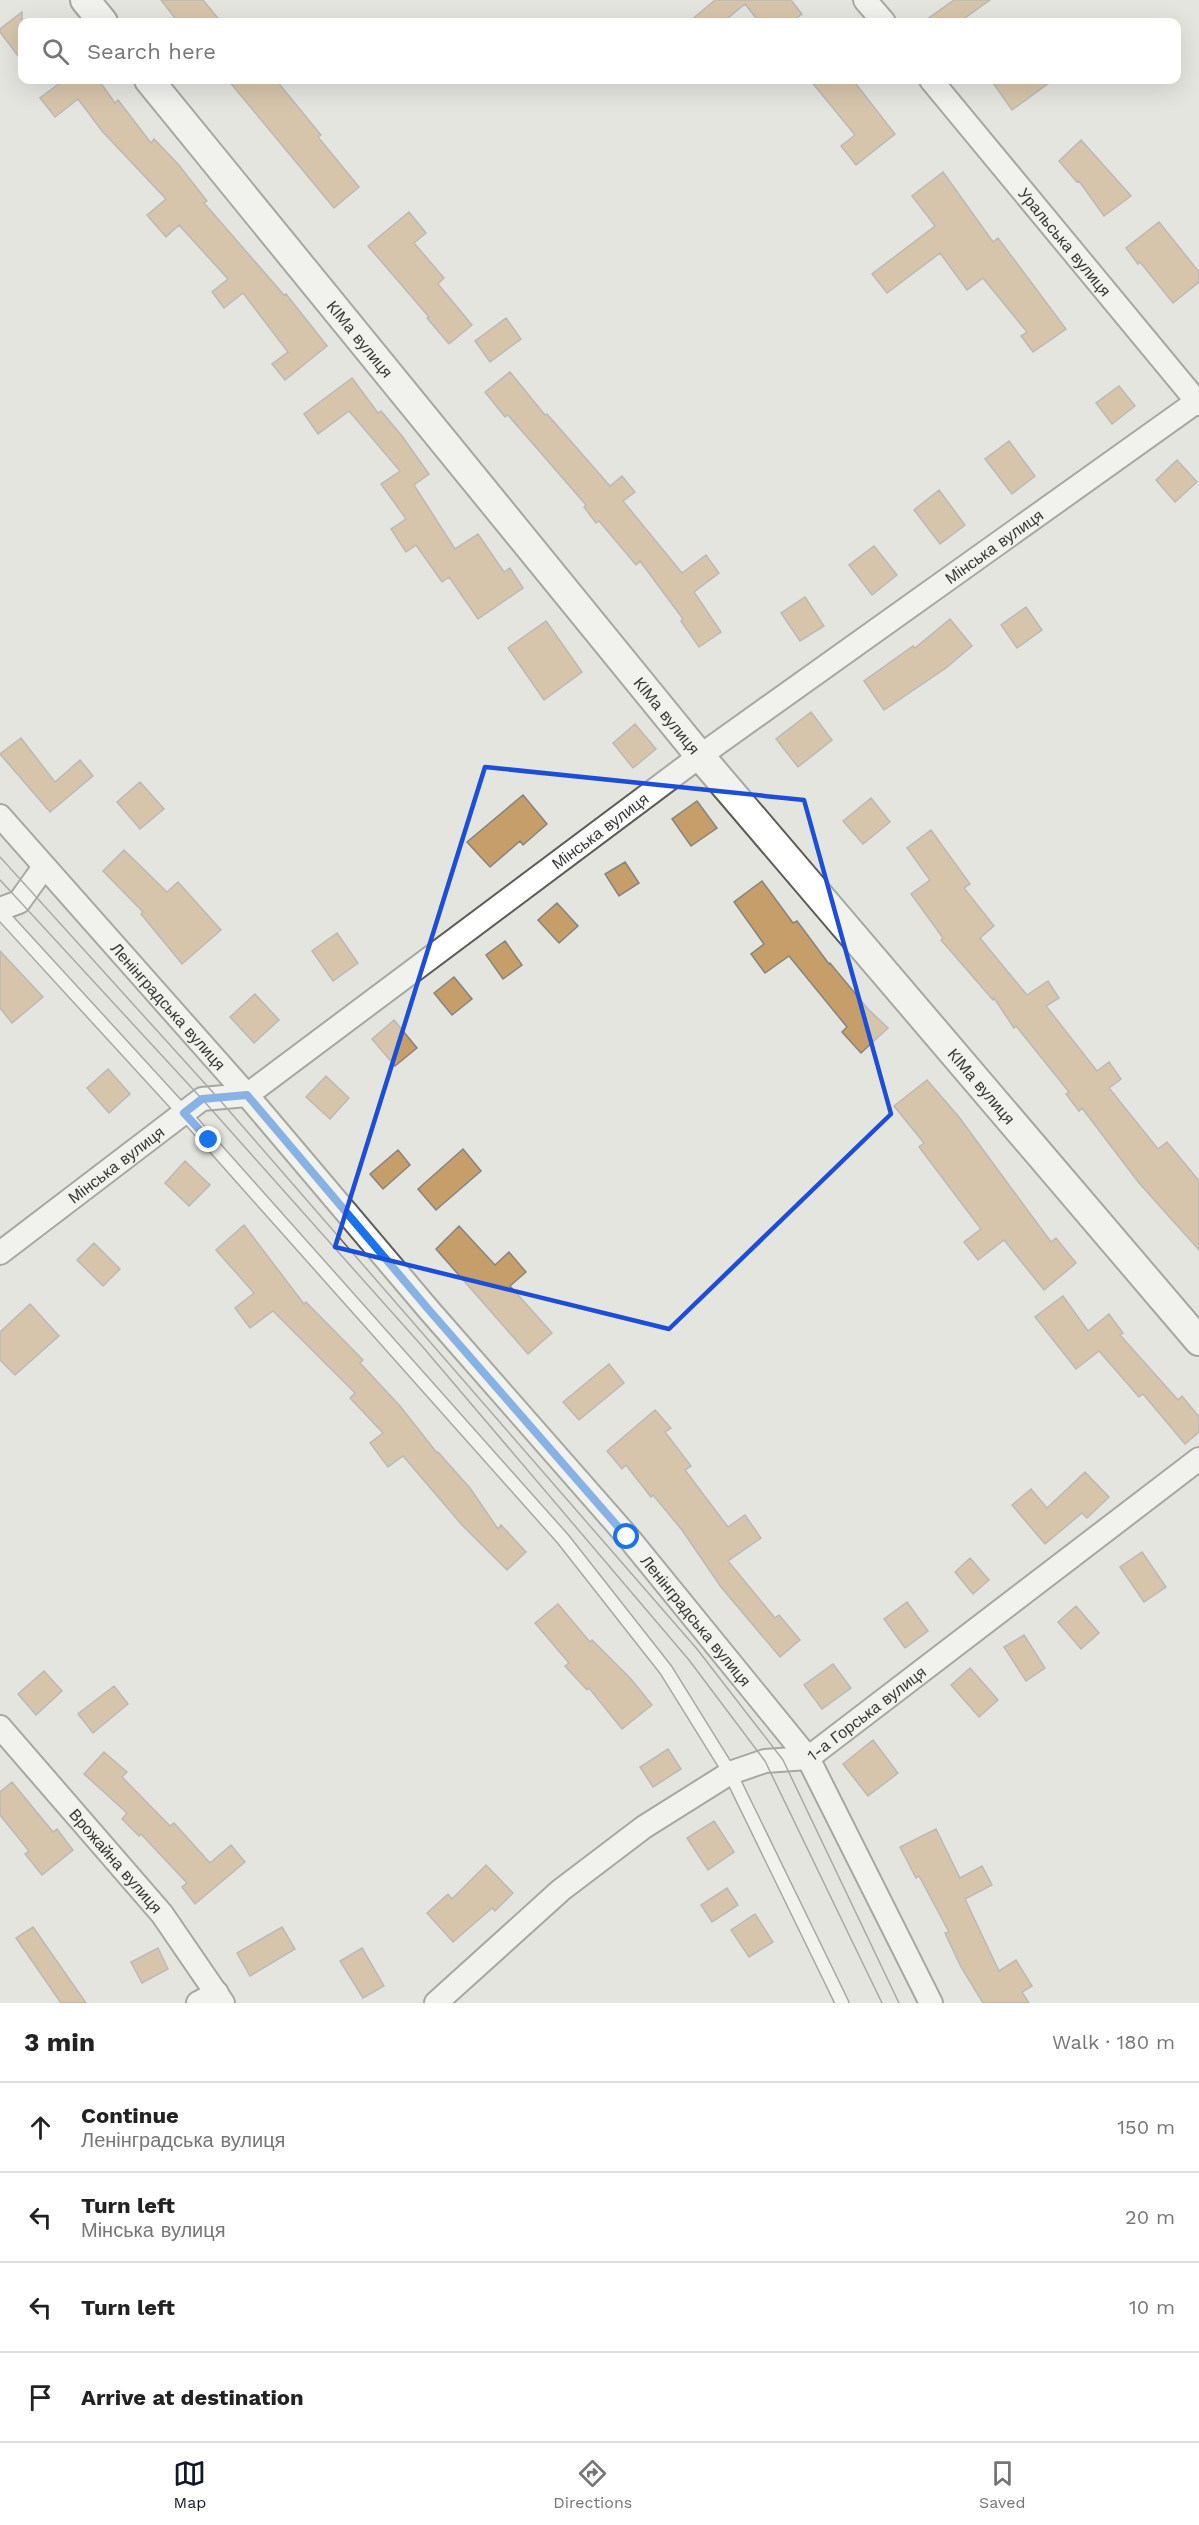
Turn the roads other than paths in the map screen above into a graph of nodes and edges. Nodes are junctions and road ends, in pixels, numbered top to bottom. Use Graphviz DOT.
graph roads {
  1 [pos="84,0"];
  2 [pos="866,0"];
  3 [pos="100,18"];
  4 [pos="881,18"];
  5 [pos="152,84"];
  6 [pos="934,84"];
  7 [pos="1198,402"];
  8 [pos="700,756"];
  9 [pos="0,816"];
  10 [pos="44,867"];
  11 [pos="0,910"];
  12 [pos="247,1095"];
  13 [pos="184,1113"];
  14 [pos="0,1253"];
  15 [pos="1199,1341"];
  16 [pos="1199,1459"];
  17 [pos="0,1727"];
  18 [pos="808,1758"];
  19 [pos="730,1773"];
  20 [pos="213,2000"];
  21 [pos="436,2003"];
  22 [pos="842,2003"];
  23 [pos="931,2003"];
  1 -- 3 [label="street"];
  2 -- 4 [label="street"];
  5 -- 8 [label="street, КІМа вулиця"];
  6 -- 7 [label="street, Уральська вулиця"];
  7 -- 8 [label="street, Мінська вулиця"];
  8 -- 12 [label="street, Мінська вулиця"];
  8 -- 15 [label="street, КІМа вулиця"];
  9 -- 10 [label="street, Ленінградська вулиця"];
  10 -- 11 [label="street"];
  10 -- 12 [label="street, Ленінградська вулиця"];
  11 -- 13 [label="lane"];
  12 -- 13 [label="street, Мінська вулиця"];
  12 -- 18 [label="street, Ленінградська вулиця"];
  13 -- 14 [label="street, Мінська вулиця"];
  13 -- 19 [label="lane"];
  16 -- 18 [label="street, 1-а Горська вулиця"];
  17 -- 20 [label="street, Врожайна вулиця"];
  18 -- 19 [label="street, 1-а Горська вулиця"];
  18 -- 23 [label="street, Ленінградська вулиця"];
  19 -- 21 [label="street, 1-а Горська вулиця"];
  19 -- 22 [label="lane"];
}
